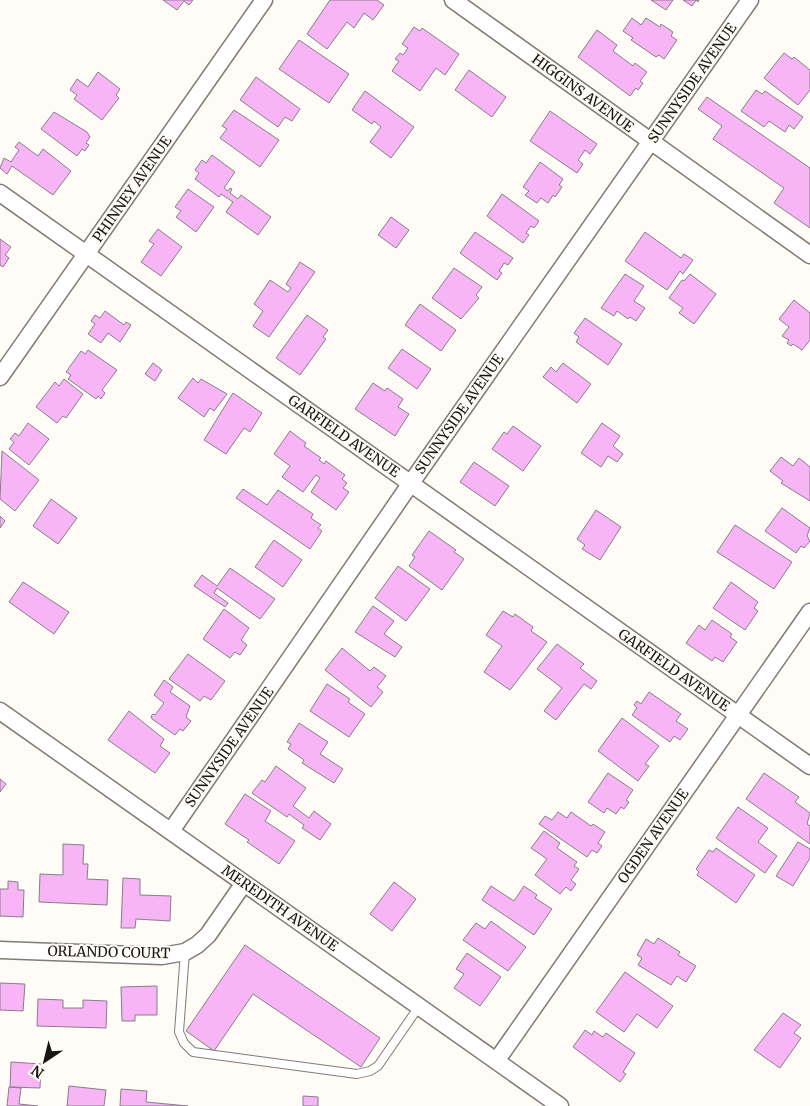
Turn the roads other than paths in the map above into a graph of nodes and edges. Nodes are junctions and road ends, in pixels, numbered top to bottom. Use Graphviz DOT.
graph roads {
  1 [pos="264,0"];
  2 [pos="453,0"];
  3 [pos="750,0"];
  4 [pos="650,142"];
  5 [pos="0,193"];
  6 [pos="87,254"];
  7 [pos="810,255"];
  8 [pos="0,377"];
  9 [pos="411,483"];
  10 [pos="810,612"];
  11 [pos="0,711"];
  12 [pos="738,714"];
  13 [pos="810,766"];
  14 [pos="171,831"];
  15 [pos="244,883"];
  16 [pos="0,950"];
  17 [pos="185,952"];
  18 [pos="420,1005"];
  19 [pos="497,1060"];
  20 [pos="560,1106"];
  1 -- 6 [label="street, PHINNEY AVENUE"];
  2 -- 4 [label="street, HIGGINS AVENUE"];
  3 -- 4 [label="street, SUNNYSIDE AVENUE"];
  4 -- 7 [label="street, HIGGINS AVENUE"];
  4 -- 9 [label="street, SUNNYSIDE AVENUE"];
  5 -- 6 [label="street, GARFIELD AVENUE"];
  6 -- 8 [label="street, PHINNEY AVENUE"];
  6 -- 9 [label="street, GARFIELD AVENUE"];
  9 -- 12 [label="street, GARFIELD AVENUE"];
  9 -- 14 [label="street, SUNNYSIDE AVENUE"];
  10 -- 12 [label="street, OGDEN AVENUE"];
  11 -- 14 [label="street, MEREDITH AVENUE"];
  12 -- 13 [label="street, GARFIELD AVENUE"];
  12 -- 19 [label="street, OGDEN AVENUE"];
  14 -- 15 [label="street, MEREDITH AVENUE"];
  15 -- 17 [label="street, ORLANDO COURT"];
  15 -- 18 [label="street, MEREDITH AVENUE"];
  16 -- 17 [label="street, ORLANDO COURT"];
  17 -- 18 [label="lane"];
  18 -- 19 [label="street, MEREDITH AVENUE"];
  19 -- 20 [label="street, MEREDITH AVENUE"];
}
